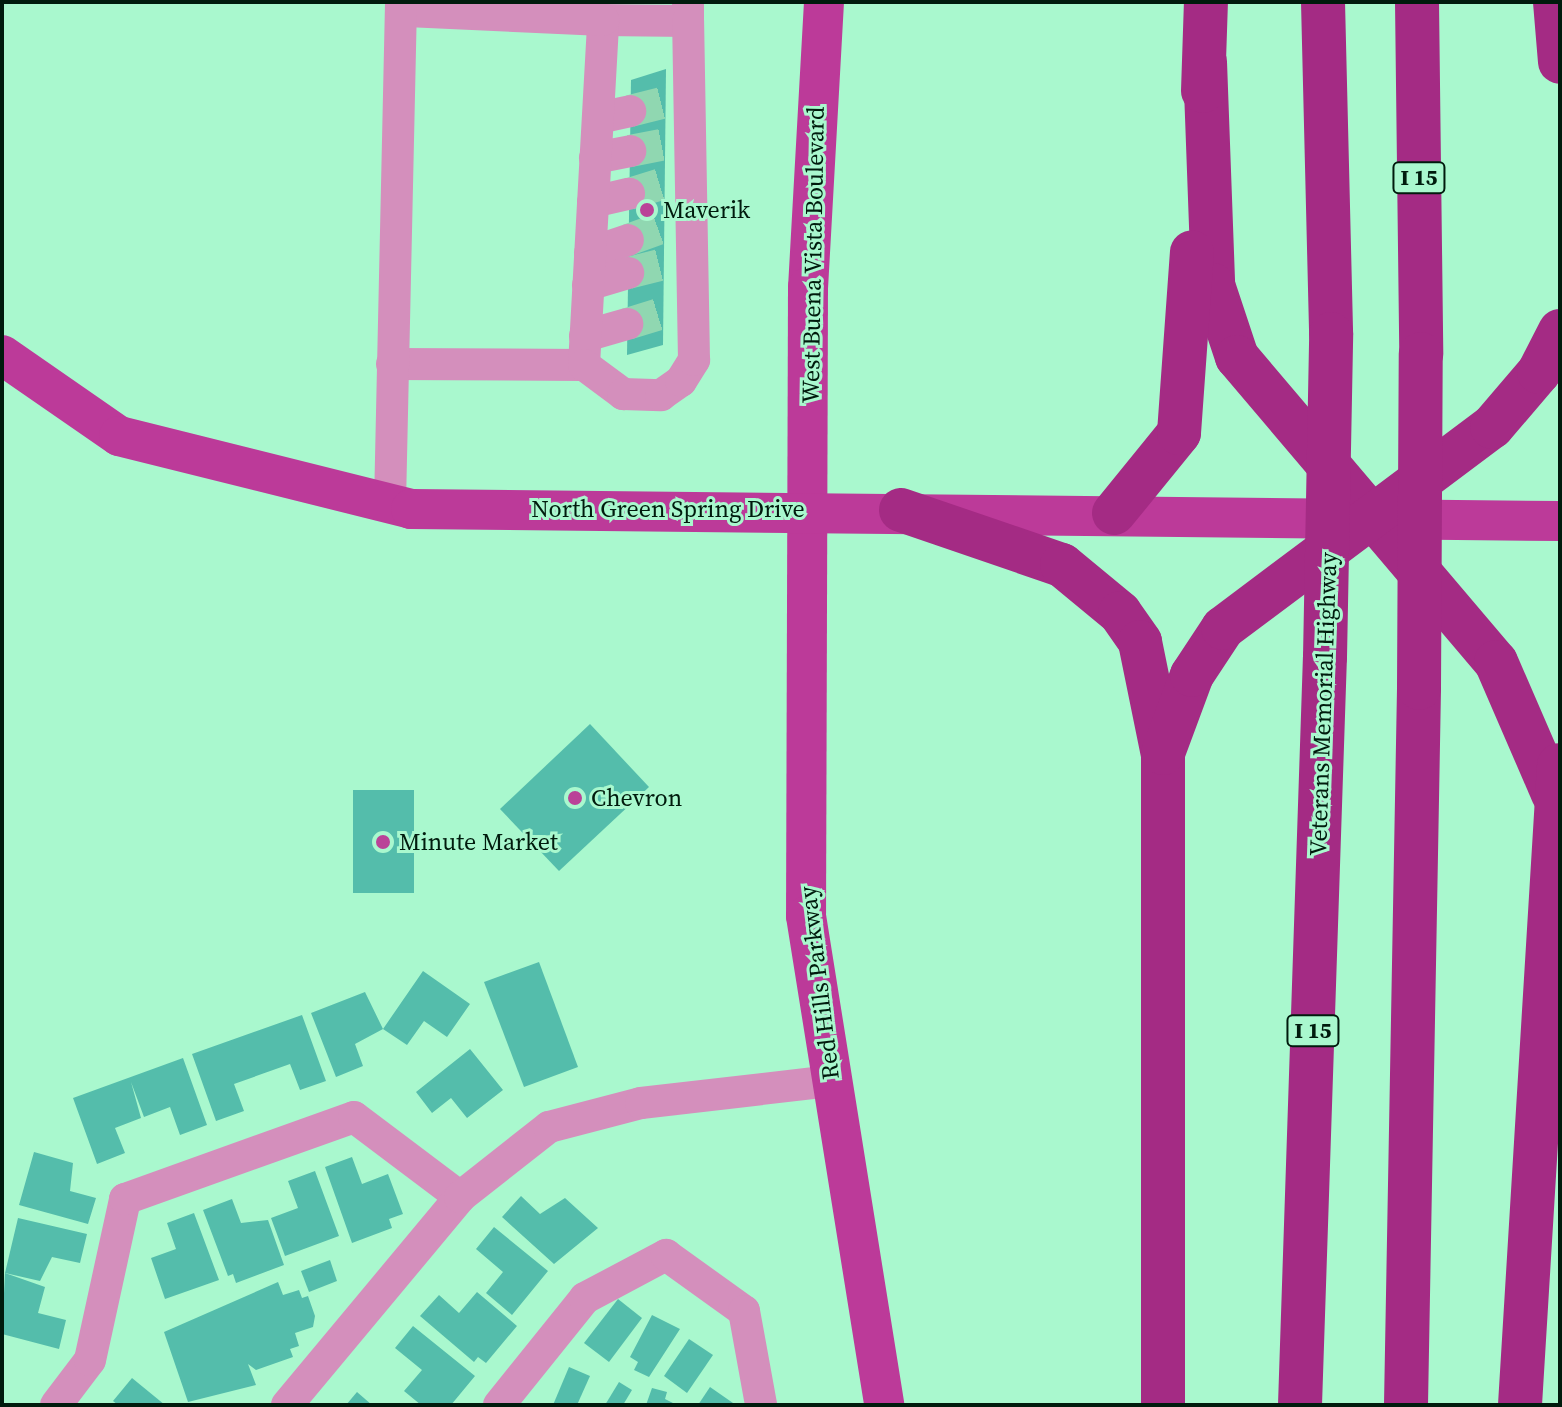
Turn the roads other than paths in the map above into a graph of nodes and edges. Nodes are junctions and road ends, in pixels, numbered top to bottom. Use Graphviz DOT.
graph roads {
  1 [pos="824,2"];
  2 [pos="1206,2"];
  3 [pos="1323,2"];
  4 [pos="1417,2"];
  5 [pos="1555,2"];
  6 [pos="401,6"];
  7 [pos="688,12"];
  8 [pos="603,20"];
  9 [pos="1205,62"];
  10 [pos="1560,62"];
  11 [pos="630,111"];
  12 [pos="598,118"];
  13 [pos="630,151"];
  14 [pos="595,158"];
  15 [pos="629,194"];
  16 [pos="593,202"];
  17 [pos="628,240"];
  18 [pos="590,253"];
  19 [pos="628,273"];
  20 [pos="588,285"];
  21 [pos="627,324"];
  22 [pos="1560,331"];
  23 [pos="585,351"];
  24 [pos="2,355"];
  25 [pos="392,364"];
  26 [pos="390,504"];
  27 [pos="810,509"];
  28 [pos="901,510"];
  29 [pos="1114,513"];
  30 [pos="1369,517"];
  31 [pos="1560,521"];
  32 [pos="1163,755"];
  33 [pos="1557,777"];
  34 [pos="830,1081"];
  35 [pos="460,1197"];
  36 [pos="56,1405"];
  37 [pos="287,1405"];
  38 [pos="499,1405"];
  39 [pos="761,1405"];
  40 [pos="884,1405"];
  41 [pos="1163,1405"];
  42 [pos="1300,1405"];
  43 [pos="1406,1405"];
  44 [pos="1520,1405"];
  1 -- 27 [label="main road, West Buena Vista Boulevard"];
  2 -- 9 [label="highway"];
  3 -- 42 [label="highway, Veterans Memorial Highway / I 15, bridge"];
  4 -- 43 [label="highway, I 15, bridge"];
  5 -- 10 [label="highway"];
  6 -- 8 [label="street"];
  6 -- 25 [label="street"];
  7 -- 8 [label="street"];
  7 -- 23 [label="street"];
  8 -- 12 [label="street"];
  9 -- 29 [label="highway"];
  9 -- 30 [label="highway"];
  11 -- 12 [label="street"];
  12 -- 14 [label="street"];
  13 -- 14 [label="street"];
  14 -- 16 [label="street"];
  15 -- 16 [label="street"];
  16 -- 18 [label="street"];
  17 -- 18 [label="street"];
  18 -- 20 [label="street"];
  19 -- 20 [label="street"];
  20 -- 23 [label="street"];
  21 -- 23 [label="street"];
  22 -- 30 [label="highway"];
  23 -- 25 [label="street"];
  24 -- 26 [label="main road, North Green Spring Drive"];
  25 -- 26 [label="street"];
  26 -- 27 [label="main road, North Green Spring Drive"];
  27 -- 28 [label="main road, North Green Spring Drive"];
  27 -- 34 [label="main road, Red Hills Parkway"];
  28 -- 29 [label="main road, North Green Spring Drive"];
  28 -- 32 [label="highway"];
  29 -- 30 [label="main road, North Green Spring Drive"];
  30 -- 31 [label="main road, North Green Spring Drive"];
  30 -- 32 [label="highway"];
  30 -- 33 [label="highway"];
  32 -- 41 [label="highway"];
  33 -- 44 [label="highway"];
  34 -- 35 [label="street"];
  34 -- 40 [label="main road, Red Hills Parkway"];
  35 -- 36 [label="street"];
  35 -- 37 [label="street"];
  38 -- 39 [label="street"];
}
